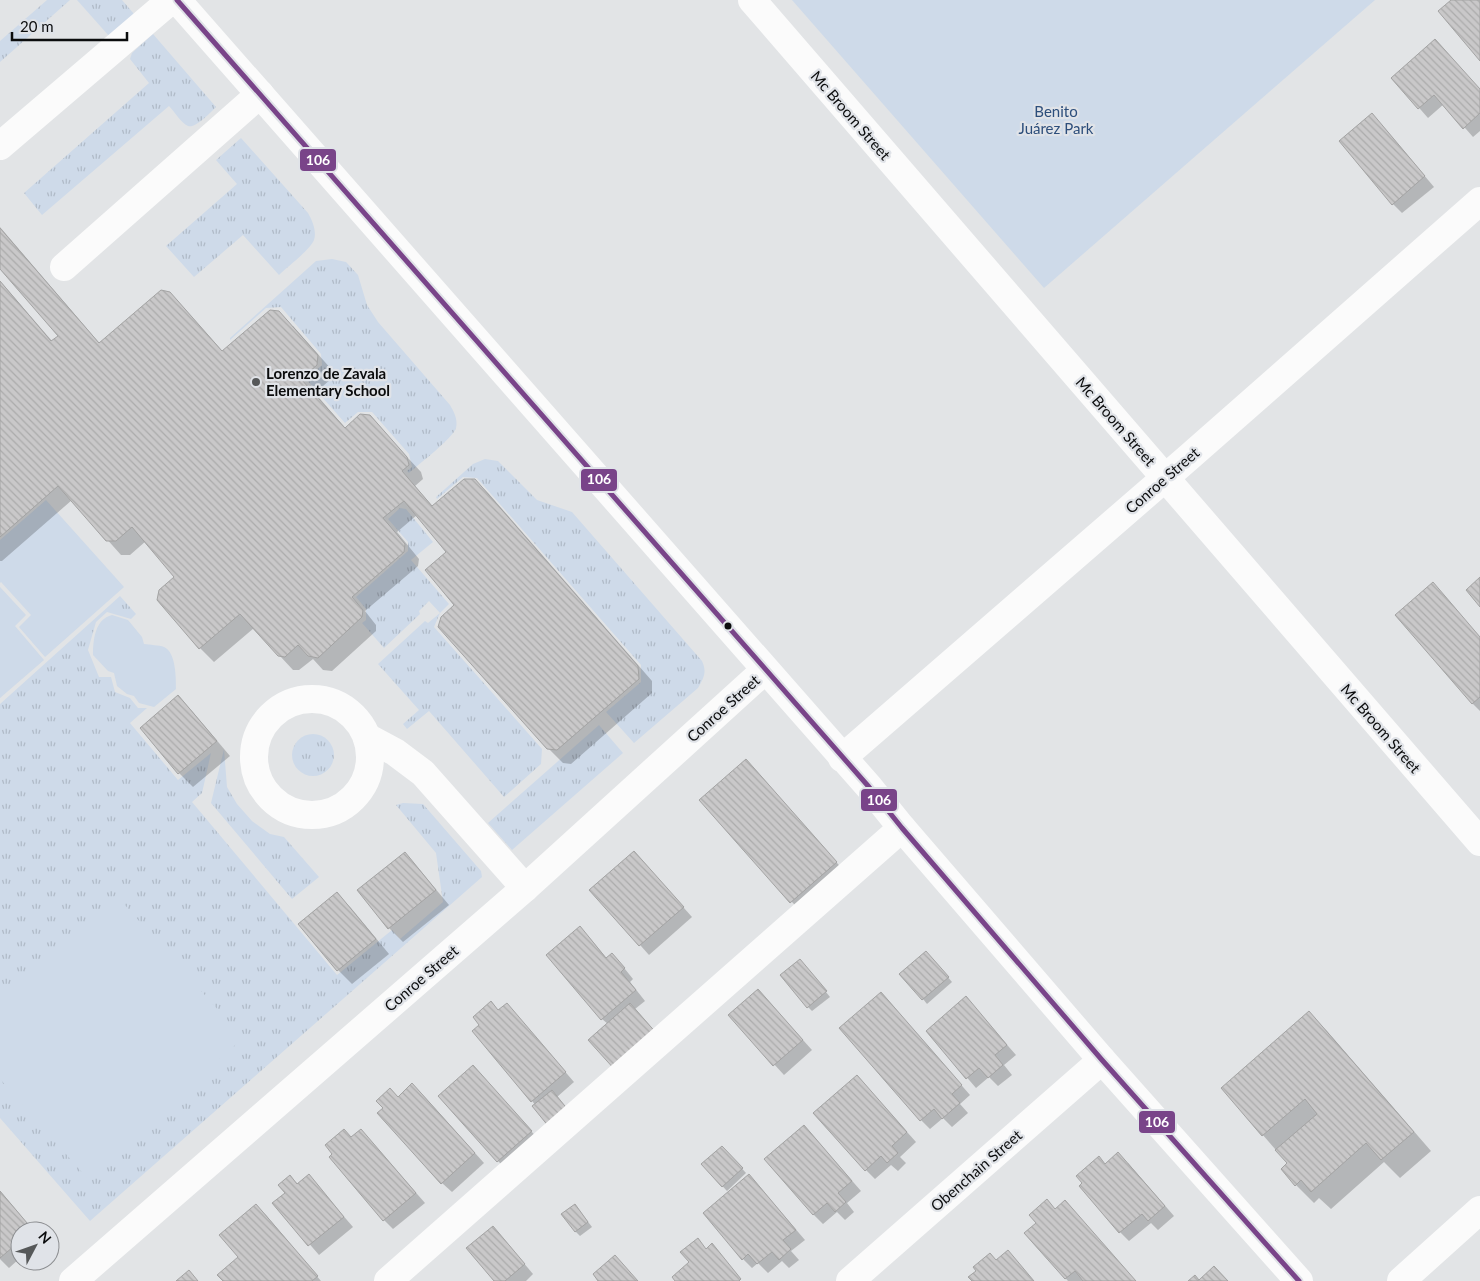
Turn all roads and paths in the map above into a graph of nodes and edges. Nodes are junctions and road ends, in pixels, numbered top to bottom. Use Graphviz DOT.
graph roads {
  1 [pos="171,0"];
  2 [pos="177,0"];
  3 [pos="752,0"];
  4 [pos="260,94"];
  5 [pos="0,146"];
  6 [pos="1480,201"];
  7 [pos="64,267"];
  8 [pos="1164,478"];
  9 [pos="765,670"];
  10 [pos="367,737"];
  11 [pos="842,758"];
  12 [pos="902,828"];
  13 [pos="1478,835"];
  14 [pos="525,888"];
  15 [pos="1102,1060"];
  16 [pos="1480,1210"];
  17 [pos="73,1281"];
  18 [pos="388,1281"];
  19 [pos="850,1281"];
  20 [pos="1299,1281"];
  21 [pos="1401,1281"];
  1 -- 5 [label="street"];
  2 -- 4 [label="street"];
  3 -- 8 [label="street, Mc Broom Street"];
  4 -- 7 [label="street"];
  4 -- 9 [label="street"];
  6 -- 8 [label="street, Conroe Street"];
  8 -- 11 [label="street, Conroe Street"];
  8 -- 13 [label="street, Mc Broom Street"];
  9 -- 11 [label="street"];
  9 -- 14 [label="street, Conroe Street"];
  10 -- 10 [label="street"];
  10 -- 14 [label="street"];
  11 -- 12 [label="street"];
  12 -- 15 [label="street"];
  12 -- 18 [label="street"];
  14 -- 17 [label="street, Conroe Street"];
  15 -- 19 [label="street, Obenchain Street"];
  15 -- 20 [label="street"];
  16 -- 21 [label="street"];
}
